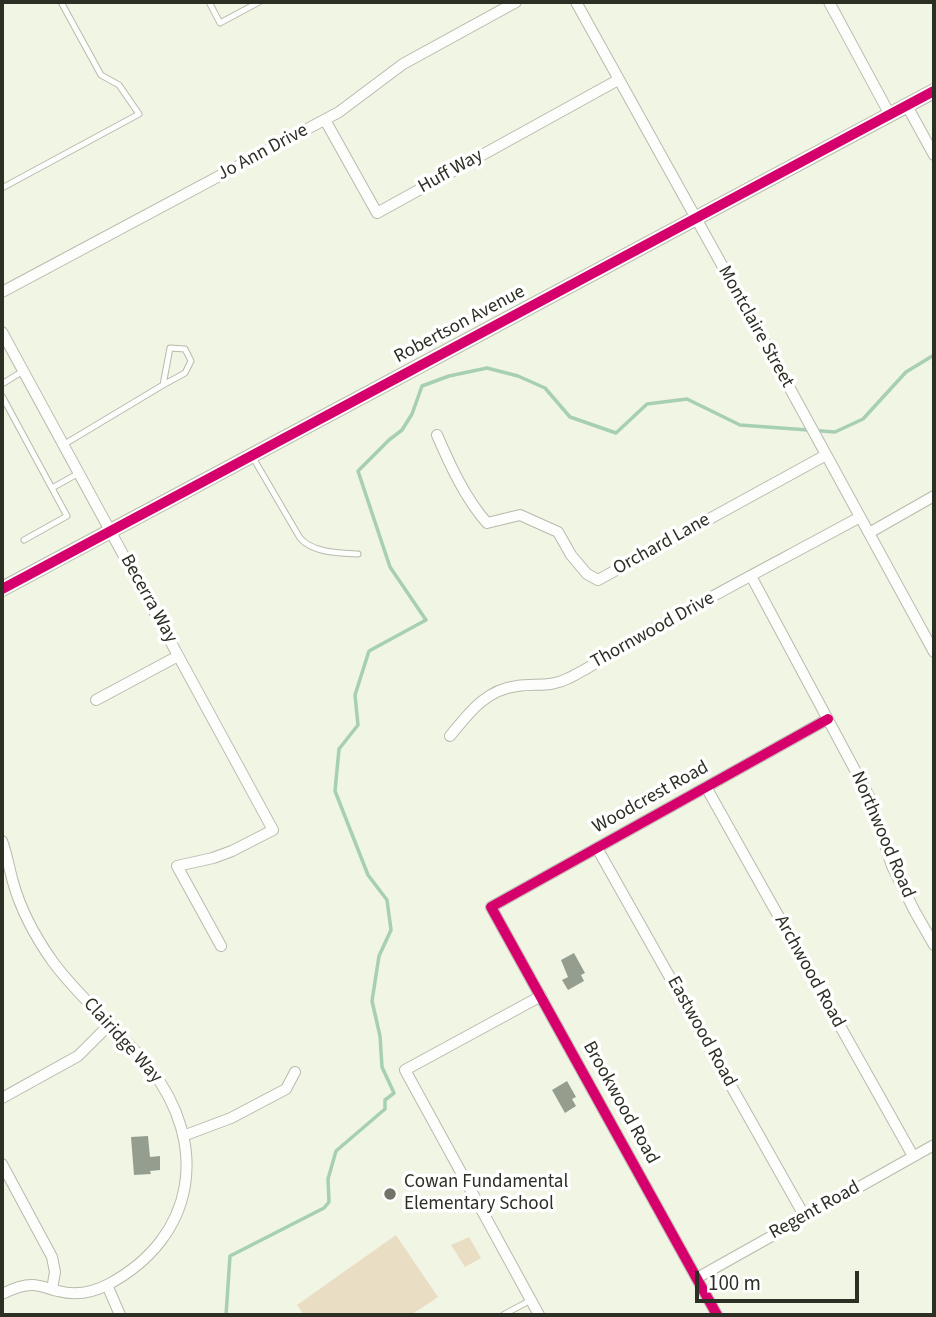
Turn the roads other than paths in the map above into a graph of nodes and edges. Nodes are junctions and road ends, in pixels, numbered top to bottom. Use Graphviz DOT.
graph roads {
  1 [pos="61,2"];
  2 [pos="209,2"];
  3 [pos="259,2"];
  4 [pos="516,2"];
  5 [pos="576,2"];
  6 [pos="829,2"];
  7 [pos="618,80"];
  8 [pos="934,91"];
  9 [pos="907,106"];
  10 [pos="890,115"];
  11 [pos="325,120"];
  12 [pos="934,155"];
  13 [pos="2,188"];
  14 [pos="695,219"];
  15 [pos="2,292"];
  16 [pos="2,332"];
  17 [pos="23,371"];
  18 [pos="2,384"];
  19 [pos="163,385"];
  20 [pos="2,396"];
  21 [pos="437,435"];
  22 [pos="64,445"];
  23 [pos="251,456"];
  24 [pos="826,456"];
  25 [pos="79,473"];
  26 [pos="52,488"];
  27 [pos="934,496"];
  28 [pos="860,517"];
  29 [pos="110,531"];
  30 [pos="869,533"];
  31 [pos="24,540"];
  32 [pos="358,554"];
  33 [pos="751,576"];
  34 [pos="2,589"];
  35 [pos="934,652"];
  36 [pos="178,656"];
  37 [pos="96,700"];
  38 [pos="828,719"];
  39 [pos="450,736"];
  40 [pos="706,787"];
  41 [pos="2,841"];
  42 [pos="597,848"];
  43 [pos="492,907"];
  44 [pos="934,945"];
  45 [pos="221,946"];
  46 [pos="541,996"];
  47 [pos="110,1024"];
  48 [pos="295,1072"];
  49 [pos="2,1098"];
  50 [pos="183,1136"];
  51 [pos="934,1145"];
  52 [pos="913,1156"];
  53 [pos="2,1164"];
  54 [pos="805,1217"];
  55 [pos="697,1278"];
  56 [pos="107,1285"];
  57 [pos="52,1289"];
  58 [pos="2,1294"];
  59 [pos="531,1300"];
  60 [pos="120,1315"];
  61 [pos="503,1315"];
  62 [pos="539,1315"];
  63 [pos="717,1315"];
  1 -- 13 [label="lane"];
  2 -- 3 [label="lane"];
  4 -- 11 [label="street, Jo Ann Drive"];
  5 -- 7 [label="street, Montclaire Street"];
  6 -- 10 [label="street"];
  7 -- 11 [label="street, Huff Way"];
  7 -- 14 [label="street, Montclaire Street"];
  8 -- 9 [label="street, Robertson Avenue"];
  9 -- 10 [label="street, Robertson Avenue"];
  9 -- 12 [label="street"];
  10 -- 14 [label="street, Robertson Avenue"];
  11 -- 15 [label="street, Jo Ann Drive"];
  14 -- 23 [label="street, Robertson Avenue"];
  14 -- 24 [label="street, Montclaire Street"];
  16 -- 17 [label="street, Becerra Way"];
  17 -- 18 [label="lane"];
  17 -- 22 [label="street, Becerra Way"];
  19 -- 19 [label="lane"];
  19 -- 22 [label="lane"];
  20 -- 26 [label="lane"];
  21 -- 24 [label="street, Orchard Lane"];
  22 -- 25 [label="street, Becerra Way"];
  23 -- 29 [label="street, Robertson Avenue"];
  23 -- 32 [label="lane"];
  24 -- 28 [label="street, Montclaire Street"];
  25 -- 26 [label="lane"];
  25 -- 29 [label="street, Becerra Way"];
  26 -- 31 [label="lane"];
  27 -- 30 [label="street"];
  28 -- 30 [label="street, Montclaire Street"];
  28 -- 33 [label="street, Thornwood Drive"];
  29 -- 34 [label="street, Robertson Avenue"];
  29 -- 36 [label="street, Becerra Way"];
  30 -- 35 [label="street, Montclaire Street"];
  33 -- 38 [label="street, Northwood Road"];
  33 -- 39 [label="street, Thornwood Drive"];
  36 -- 37 [label="street"];
  36 -- 45 [label="street, Becerra Way"];
  38 -- 40 [label="street, Woodcrest Road"];
  38 -- 44 [label="street, Northwood Road"];
  40 -- 42 [label="street, Woodcrest Road"];
  40 -- 52 [label="street, Archwood Road"];
  41 -- 47 [label="street, Clairidge Way"];
  42 -- 43 [label="street, Woodcrest Road"];
  42 -- 54 [label="street, Eastwood Road"];
  43 -- 46 [label="street, Brookwood Road"];
  46 -- 55 [label="street, Brookwood Road"];
  46 -- 59 [label="street"];
  47 -- 49 [label="street"];
  47 -- 50 [label="street, Clairidge Way"];
  48 -- 50 [label="street"];
  50 -- 56 [label="street, Clairidge Way"];
  51 -- 52 [label="street, Regent Road"];
  52 -- 54 [label="street, Regent Road"];
  53 -- 57 [label="street"];
  54 -- 55 [label="street, Regent Road"];
  55 -- 63 [label="street, Brookwood Road"];
  56 -- 57 [label="street, Clairidge Way"];
  56 -- 60 [label="street"];
  57 -- 58 [label="street, Clairidge Way"];
  59 -- 61 [label="lane"];
  59 -- 62 [label="street"];
}
